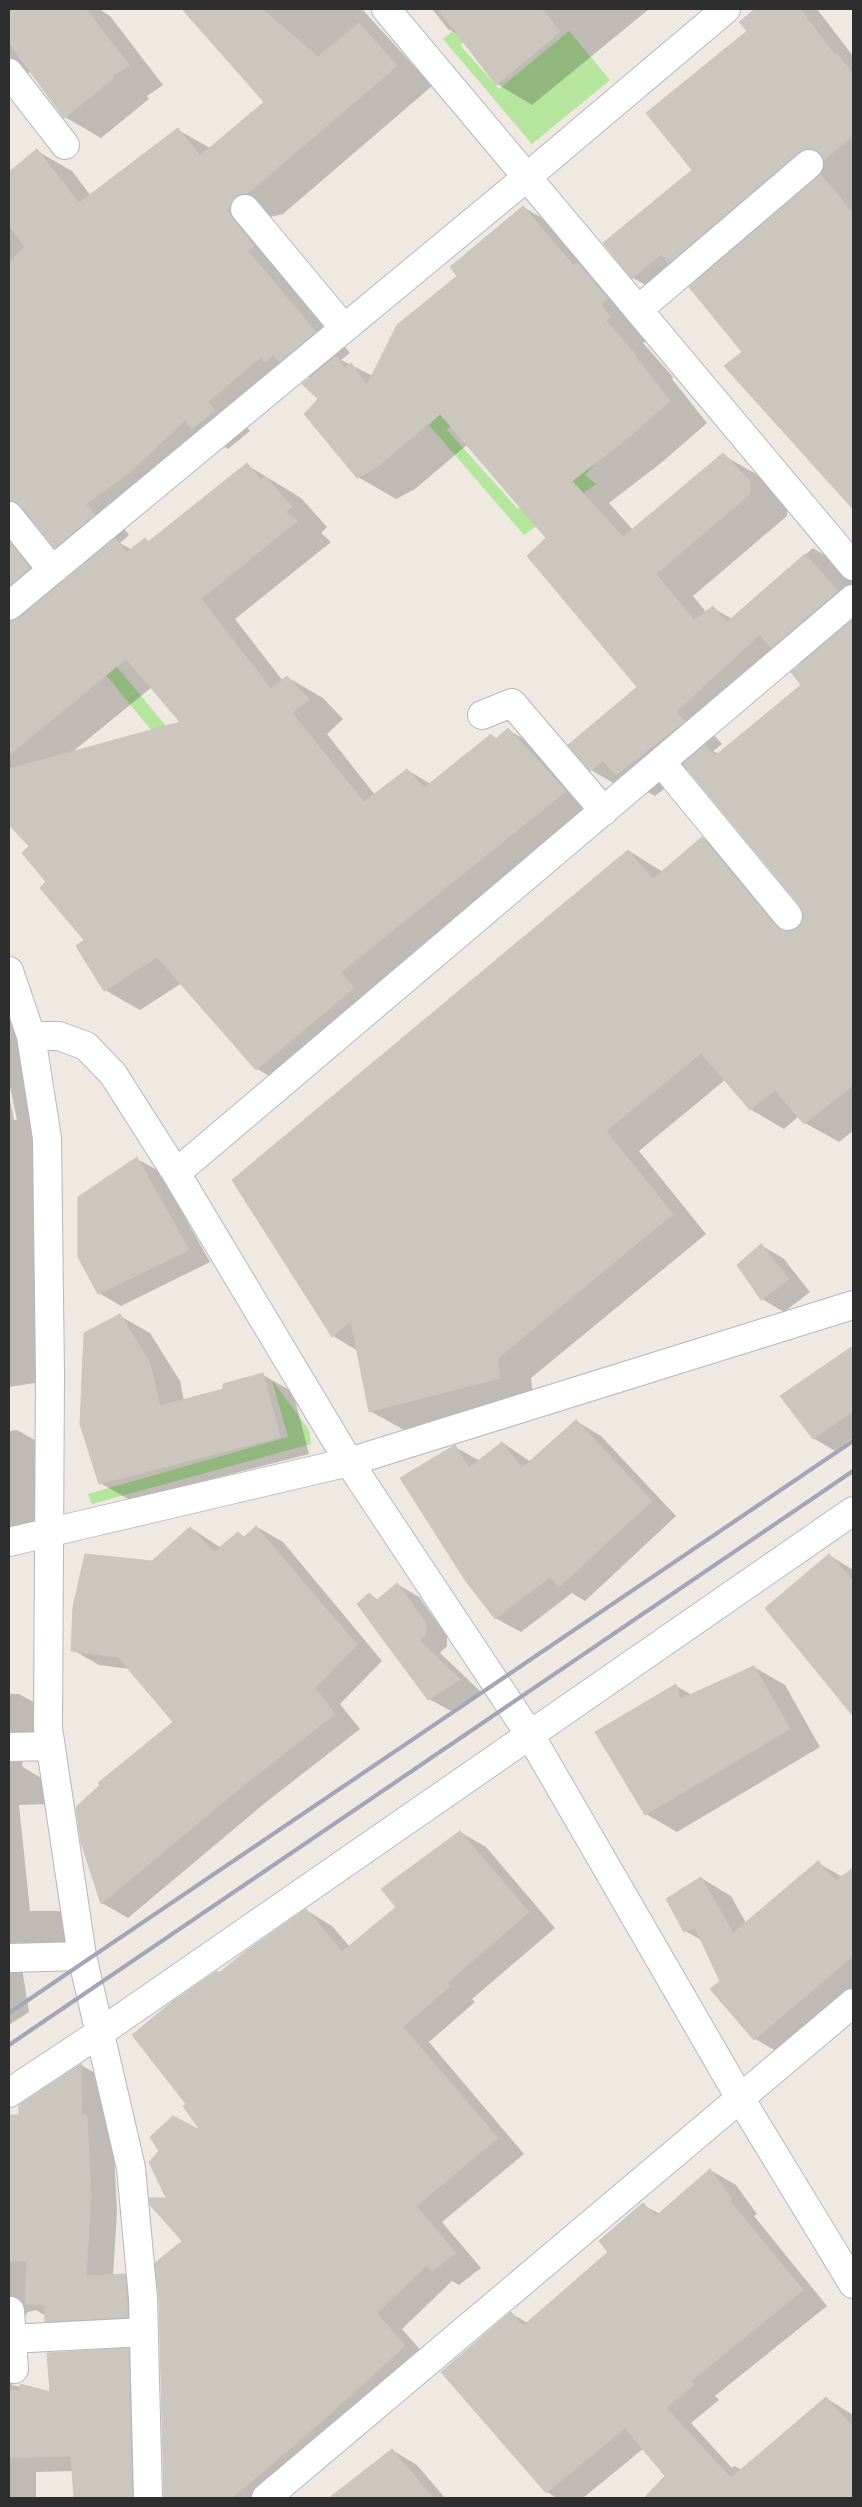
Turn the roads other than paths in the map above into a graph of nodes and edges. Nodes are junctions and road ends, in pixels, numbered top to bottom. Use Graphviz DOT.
graph roads {
  1 [pos="386,9"];
  2 [pos="726,9"];
  3 [pos="9,73"];
  4 [pos="65,145"];
  5 [pos="809,164"];
  6 [pos="527,177"];
  7 [pos="244,209"];
  8 [pos="638,310"];
  9 [pos="344,328"];
  10 [pos="9,516"];
  11 [pos="853,566"];
  12 [pos="52,570"];
  13 [pos="853,599"];
  14 [pos="9,606"];
  15 [pos="482,715"];
  16 [pos="661,762"];
  17 [pos="604,811"];
  18 [pos="788,916"];
  19 [pos="9,971"];
  20 [pos="32,1036"];
  21 [pos="176,1173"];
  22 [pos="853,1305"];
  23 [pos="349,1462"];
  24 [pos="853,1511"];
  25 [pos="47,1534"];
  26 [pos="9,1542"];
  27 [pos="530,1735"];
  28 [pos="9,1746"];
  29 [pos="50,1746"];
  30 [pos="82,1956"];
  31 [pos="9,1958"];
  32 [pos="853,2003"];
  33 [pos="101,2032"];
  34 [pos="9,2093"];
  35 [pos="740,2098"];
  36 [pos="853,2284"];
  37 [pos="10,2311"];
  38 [pos="144,2332"];
  39 [pos="10,2340"];
  40 [pos="14,2369"];
  41 [pos="148,2498"];
  42 [pos="266,2498"];
  1 -- 6 [label="street"];
  2 -- 6 [label="street"];
  3 -- 4 [label="street"];
  5 -- 8 [label="street"];
  6 -- 8 [label="street"];
  6 -- 9 [label="street"];
  7 -- 9 [label="street"];
  8 -- 11 [label="street"];
  9 -- 12 [label="street"];
  10 -- 12 [label="street"];
  12 -- 14 [label="street"];
  13 -- 16 [label="street"];
  15 -- 17 [label="street"];
  16 -- 17 [label="street"];
  16 -- 18 [label="street"];
  17 -- 21 [label="street"];
  19 -- 20 [label="street"];
  20 -- 21 [label="street"];
  20 -- 25 [label="street"];
  21 -- 23 [label="street"];
  22 -- 23 [label="street"];
  23 -- 25 [label="street"];
  23 -- 27 [label="street"];
  24 -- 27 [label="street"];
  25 -- 26 [label="street"];
  25 -- 29 [label="street"];
  27 -- 33 [label="street"];
  27 -- 35 [label="street"];
  28 -- 29 [label="street"];
  29 -- 30 [label="street"];
  30 -- 31 [label="street"];
  30 -- 33 [label="street"];
  32 -- 35 [label="street"];
  33 -- 34 [label="street"];
  33 -- 38 [label="street"];
  35 -- 36 [label="street"];
  35 -- 42 [label="street"];
  37 -- 39 [label="street"];
  38 -- 39 [label="street"];
  38 -- 41 [label="street"];
  39 -- 40 [label="street"];
}
